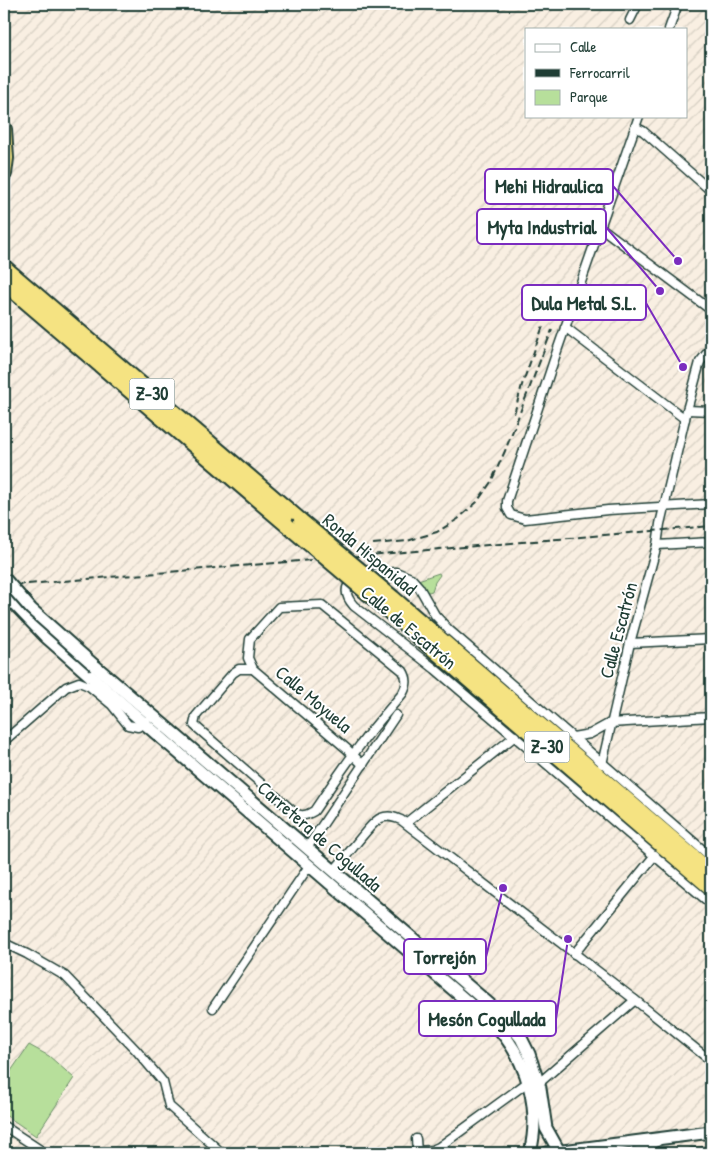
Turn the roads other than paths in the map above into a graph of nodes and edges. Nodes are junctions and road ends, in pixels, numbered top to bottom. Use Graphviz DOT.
graph roads {
  1 [pos="638,4"];
  2 [pos="678,4"];
  3 [pos="630,20"];
  4 [pos="669,28"];
  5 [pos="638,118"];
  6 [pos="635,127"];
  7 [pos="4,129"];
  8 [pos="4,174"];
  9 [pos="711,191"];
  10 [pos="600,227"];
  11 [pos="4,267"];
  12 [pos="4,283"];
  13 [pos="711,310"];
  14 [pos="565,327"];
  15 [pos="711,348"];
  16 [pos="687,410"];
  17 [pos="711,411"];
  18 [pos="685,419"];
  19 [pos="711,504"];
  20 [pos="664,507"];
  21 [pos="711,542"];
  22 [pos="657,545"];
  23 [pos="4,578"];
  24 [pos="4,593"];
  25 [pos="388,602"];
  26 [pos="711,639"];
  27 [pos="630,643"];
  28 [pos="253,669"];
  29 [pos="92,670"];
  30 [pos="149,712"];
  31 [pos="396,715"];
  32 [pos="711,717"];
  33 [pos="144,723"];
  34 [pos="610,723"];
  35 [pos="515,736"];
  36 [pos="572,737"];
  37 [pos="4,741"];
  38 [pos="353,755"];
  39 [pos="602,764"];
  40 [pos="363,765"];
  41 [pos="629,801"];
  42 [pos="406,823"];
  43 [pos="307,848"];
  44 [pos="656,855"];
  45 [pos="711,858"];
  46 [pos="309,866"];
  47 [pos="333,871"];
  48 [pos="711,872"];
  49 [pos="709,897"];
  50 [pos="4,943"];
  51 [pos="574,954"];
  52 [pos="635,1000"];
  53 [pos="212,1008"];
  54 [pos="711,1061"];
  55 [pos="533,1082"];
  56 [pos="4,1126"];
  57 [pos="711,1132"];
  58 [pos="662,1138"];
  59 [pos="416,1139"];
  60 [pos="211,1144"];
  61 [pos="711,1150"];
  62 [pos="417,1152"];
  63 [pos="559,1152"];
  64 [pos="45,1153"];
  65 [pos="214,1153"];
  66 [pos="222,1153"];
  67 [pos="530,1153"];
  68 [pos="547,1153"];
  69 [pos="631,1153"];
  70 [pos="692,1153"];
  1 -- 3 [label="street"];
  2 -- 4 [label="street"];
  5 -- 6 [label="street"];
  6 -- 9 [label="street"];
  6 -- 10 [label="street"];
  7 -- 8 [label="highway"];
  10 -- 13 [label="street"];
  10 -- 14 [label="street"];
  11 -- 25 [label="highway, Ronda Hispanidad / Z-30, bridge"];
  12 -- 25 [label="highway, Ronda Hispanidad / Z-30, bridge"];
  14 -- 18 [label="street"];
  14 -- 20 [label="street"];
  15 -- 16 [label="street, Calle Escatrón"];
  16 -- 17 [label="street"];
  16 -- 18 [label="street, Calle Escatrón"];
  18 -- 20 [label="street, Calle Escatrón"];
  19 -- 20 [label="street"];
  20 -- 22 [label="street, Calle Escatrón"];
  21 -- 22 [label="street"];
  22 -- 27 [label="street, Calle Escatrón"];
  23 -- 29 [label="street, Carretera de Cogullada, bridge"];
  24 -- 29 [label="street, Carretera de Cogullada"];
  25 -- 41 [label="highway, Ronda Hispanidad / Z-30"];
  25 -- 49 [label="highway, Ronda Hispanidad / Z-30"];
  26 -- 27 [label="street"];
  27 -- 34 [label="street, Calle Escatrón"];
  28 -- 38 [label="street, Calle Moyuela"];
  28 -- 38 [label="street, Calle Moyuela"];
  28 -- 38 [label="street, Calle Moyuela"];
  29 -- 30 [label="street, Carretera de Cogullada"];
  29 -- 33 [label="street, Carretera de Cogullada"];
  30 -- 33 [label="street"];
  30 -- 43 [label="street, Carretera de Cogullada"];
  31 -- 40 [label="street"];
  32 -- 34 [label="street"];
  33 -- 37 [label="street"];
  33 -- 46 [label="street, Carretera de Cogullada"];
  34 -- 36 [label="street"];
  34 -- 39 [label="street, Calle Escatrón"];
  35 -- 36 [label="street, Calle de Escatrón"];
  35 -- 42 [label="street"];
  35 -- 44 [label="street, Calle de Escatrón"];
  36 -- 39 [label="street, Calle de Escatrón"];
  38 -- 40 [label="street, Calle Moyuela"];
  39 -- 45 [label="street, Calle de Escatrón"];
  40 -- 43 [label="street"];
  41 -- 45 [label="street, Calle de Escatrón"];
  41 -- 48 [label="highway, Ronda Hispanidad / Z-30"];
  42 -- 47 [label="street"];
  42 -- 51 [label="street"];
  43 -- 47 [label="street, Carretera de Cogullada"];
  44 -- 49 [label="street, Calle de Escatrón"];
  44 -- 51 [label="street"];
  46 -- 53 [label="street"];
  46 -- 55 [label="street, Carretera de Cogullada"];
  47 -- 55 [label="street, Carretera de Cogullada"];
  50 -- 60 [label="street"];
  51 -- 52 [label="street"];
  52 -- 54 [label="street"];
  52 -- 55 [label="street"];
  55 -- 62 [label="street"];
  55 -- 63 [label="street, Carretera de Cogullada"];
  55 -- 67 [label="street, Carretera de Cogullada"];
  56 -- 64 [label="street"];
  57 -- 58 [label="street"];
  58 -- 63 [label="street"];
  58 -- 69 [label="street"];
  59 -- 62 [label="street"];
  60 -- 65 [label="street"];
  60 -- 66 [label="street"];
  61 -- 70 [label="street"];
  63 -- 68 [label="street"];
}
